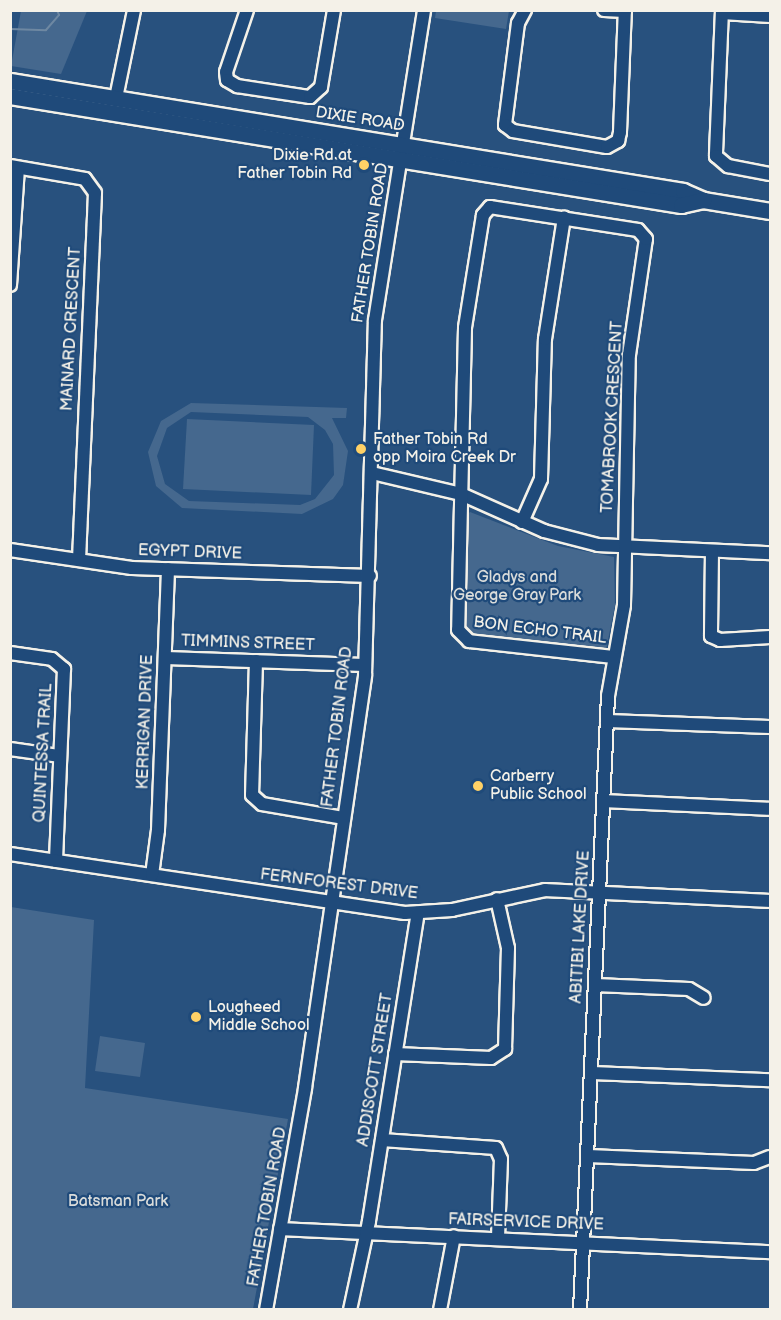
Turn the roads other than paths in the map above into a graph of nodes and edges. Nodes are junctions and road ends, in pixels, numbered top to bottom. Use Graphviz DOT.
graph roads {
  1 [pos="134,10"];
  2 [pos="247,10"];
  3 [pos="334,10"];
  4 [pos="424,10"];
  5 [pos="525,10"];
  6 [pos="604,10"];
  7 [pos="625,11"];
  8 [pos="722,12"];
  9 [pos="771,16"];
  10 [pos="10,81"];
  11 [pos="10,96"];
  12 [pos="116,98"];
  13 [pos="402,152"];
  14 [pos="14,167"];
  15 [pos="771,174"];
  16 [pos="771,211"];
  17 [pos="564,218"];
  18 [pos="10,285"];
  19 [pos="372,473"];
  20 [pos="461,494"];
  21 [pos="522,522"];
  22 [pos="625,547"];
  23 [pos="10,550"];
  24 [pos="712,551"];
  25 [pos="771,553"];
  26 [pos="79,560"];
  27 [pos="168,569"];
  28 [pos="370,576"];
  29 [pos="771,637"];
  30 [pos="10,653"];
  31 [pos="165,657"];
  32 [pos="614,657"];
  33 [pos="256,661"];
  34 [pos="365,665"];
  35 [pos="607,721"];
  36 [pos="771,727"];
  37 [pos="10,749"];
  38 [pos="60,756"];
  39 [pos="603,801"];
  40 [pos="771,809"];
  41 [pos="343,818"];
  42 [pos="10,854"];
  43 [pos="56,861"];
  44 [pos="152,875"];
  45 [pos="599,892"];
  46 [pos="497,898"];
  47 [pos="771,901"];
  48 [pos="332,903"];
  49 [pos="418,913"];
  50 [pos="595,985"];
  51 [pos="705,998"];
  52 [pos="395,1054"];
  53 [pos="592,1073"];
  54 [pos="771,1080"];
  55 [pos="382,1140"];
  56 [pos="588,1156"];
  57 [pos="771,1157"];
  58 [pos="280,1229"];
  59 [pos="367,1233"];
  60 [pos="454,1236"];
  61 [pos="498,1238"];
  62 [pos="585,1242"];
  63 [pos="771,1252"];
  64 [pos="266,1310"];
  65 [pos="350,1310"];
  66 [pos="440,1310"];
  67 [pos="580,1310"];
  1 -- 12 [label="street"];
  2 -- 3 [label="street"];
  4 -- 13 [label="street, FATHER TOBIN ROAD"];
  5 -- 7 [label="street"];
  6 -- 7 [label="street"];
  8 -- 9 [label="street"];
  8 -- 15 [label="street"];
  10 -- 12 [label="main road, DIXIE ROAD"];
  11 -- 13 [label="main road, DIXIE ROAD"];
  12 -- 13 [label="main road, DIXIE ROAD"];
  13 -- 16 [label="main road, DIXIE ROAD"];
  13 -- 19 [label="street, FATHER TOBIN ROAD"];
  14 -- 18 [label="street"];
  14 -- 26 [label="street, MAINARD CRESCENT"];
  17 -- 20 [label="street, TOMABROOK CRESCENT"];
  17 -- 21 [label="street"];
  17 -- 22 [label="street, TOMABROOK CRESCENT"];
  19 -- 20 [label="street"];
  19 -- 28 [label="street, FATHER TOBIN ROAD"];
  20 -- 21 [label="street"];
  20 -- 32 [label="street, BON ECHO TRAIL"];
  21 -- 22 [label="street"];
  22 -- 24 [label="street"];
  22 -- 32 [label="street, ABITIBI LAKE DRIVE"];
  23 -- 26 [label="street, EGYPT DRIVE"];
  24 -- 25 [label="street"];
  24 -- 29 [label="street"];
  26 -- 27 [label="street, EGYPT DRIVE"];
  27 -- 28 [label="street, EGYPT DRIVE"];
  27 -- 31 [label="street, KERRIGAN DRIVE"];
  28 -- 34 [label="street, FATHER TOBIN ROAD"];
  30 -- 38 [label="street, QUINTESSA TRAIL"];
  31 -- 33 [label="street, TIMMINS STREET"];
  31 -- 44 [label="street, KERRIGAN DRIVE"];
  32 -- 35 [label="street, ABITIBI LAKE DRIVE"];
  33 -- 34 [label="street, TIMMINS STREET"];
  33 -- 41 [label="street"];
  34 -- 41 [label="street, FATHER TOBIN ROAD"];
  35 -- 36 [label="street"];
  35 -- 39 [label="street, ABITIBI LAKE DRIVE"];
  37 -- 38 [label="street"];
  38 -- 43 [label="street, QUINTESSA TRAIL"];
  39 -- 40 [label="street"];
  39 -- 45 [label="street, ABITIBI LAKE DRIVE"];
  41 -- 48 [label="street, FATHER TOBIN ROAD"];
  42 -- 43 [label="street, FERNFOREST DRIVE"];
  43 -- 44 [label="street, FERNFOREST DRIVE"];
  44 -- 48 [label="street, FERNFOREST DRIVE"];
  45 -- 46 [label="street, FERNFOREST DRIVE"];
  45 -- 47 [label="street, FERNFOREST DRIVE"];
  45 -- 50 [label="street, ABITIBI LAKE DRIVE"];
  46 -- 49 [label="street, FERNFOREST DRIVE"];
  46 -- 52 [label="street"];
  48 -- 49 [label="street, FERNFOREST DRIVE"];
  48 -- 58 [label="street, FATHER TOBIN ROAD"];
  49 -- 52 [label="street, ADDISCOTT STREET"];
  50 -- 51 [label="street"];
  50 -- 53 [label="street, ABITIBI LAKE DRIVE"];
  52 -- 55 [label="street, ADDISCOTT STREET"];
  53 -- 54 [label="street"];
  53 -- 56 [label="street, ABITIBI LAKE DRIVE"];
  55 -- 59 [label="street, ADDISCOTT STREET"];
  55 -- 61 [label="street"];
  56 -- 57 [label="street"];
  56 -- 62 [label="street, ABITIBI LAKE DRIVE"];
  58 -- 59 [label="street, FAIRSERVICE DRIVE"];
  58 -- 64 [label="street, FATHER TOBIN ROAD"];
  59 -- 60 [label="street, FAIRSERVICE DRIVE"];
  59 -- 65 [label="street, ADDISCOTT STREET"];
  60 -- 61 [label="street, FAIRSERVICE DRIVE"];
  60 -- 66 [label="street"];
  61 -- 62 [label="street, FAIRSERVICE DRIVE"];
  62 -- 63 [label="street, FAIRSERVICE DRIVE"];
  62 -- 67 [label="street, ABITIBI LAKE DRIVE"];
}
